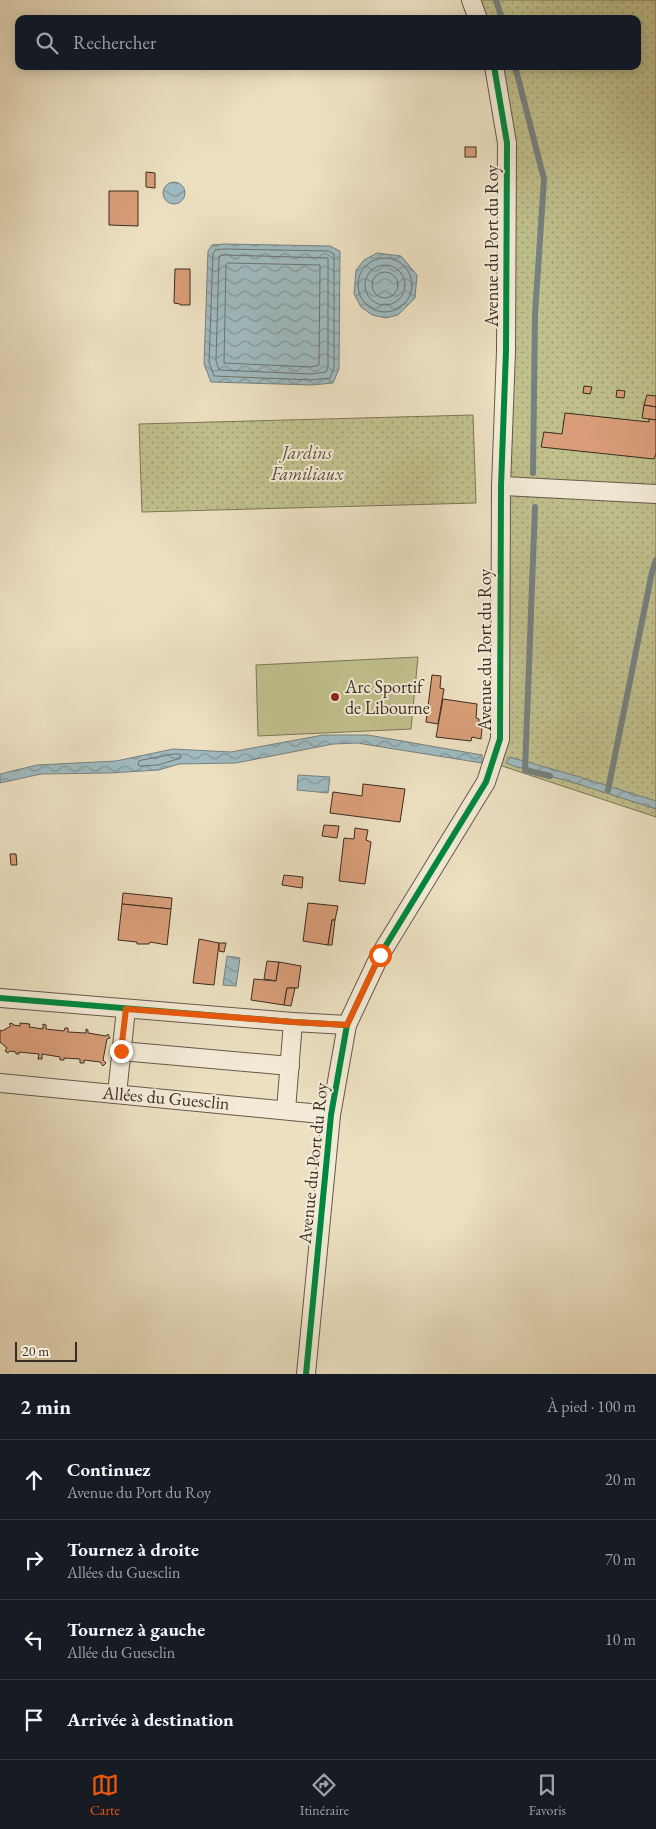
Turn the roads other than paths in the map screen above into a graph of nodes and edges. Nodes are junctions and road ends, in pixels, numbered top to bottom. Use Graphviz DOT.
graph roads {
  1 [pos="471,0"];
  2 [pos="477,15"];
  3 [pos="495,70"];
  4 [pos="501,486"];
  5 [pos="656,494"];
  6 [pos="0,998"];
  7 [pos="126,1009"];
  8 [pos="293,1022"];
  9 [pos="347,1025"];
  10 [pos="121,1051"];
  11 [pos="290,1066"];
  12 [pos="0,1083"];
  13 [pos="117,1094"];
  14 [pos="286,1110"];
  15 [pos="331,1114"];
  16 [pos="306,1374"];
  1 -- 2 [label="street"];
  3 -- 4 [label="street, Avenue du Port du Roy"];
  4 -- 5 [label="street"];
  4 -- 9 [label="street, Avenue du Port du Roy"];
  6 -- 7 [label="street"];
  7 -- 8 [label="street"];
  7 -- 10 [label="street"];
  8 -- 9 [label="street"];
  8 -- 11 [label="street"];
  9 -- 15 [label="street, Avenue du Port du Roy"];
  10 -- 11 [label="street"];
  10 -- 13 [label="street"];
  11 -- 14 [label="street"];
  12 -- 13 [label="street, Allées du Guesclin"];
  13 -- 14 [label="street, Allées du Guesclin"];
  14 -- 15 [label="street, Allées du Guesclin"];
  15 -- 16 [label="street, Avenue du Port du Roy"];
}
